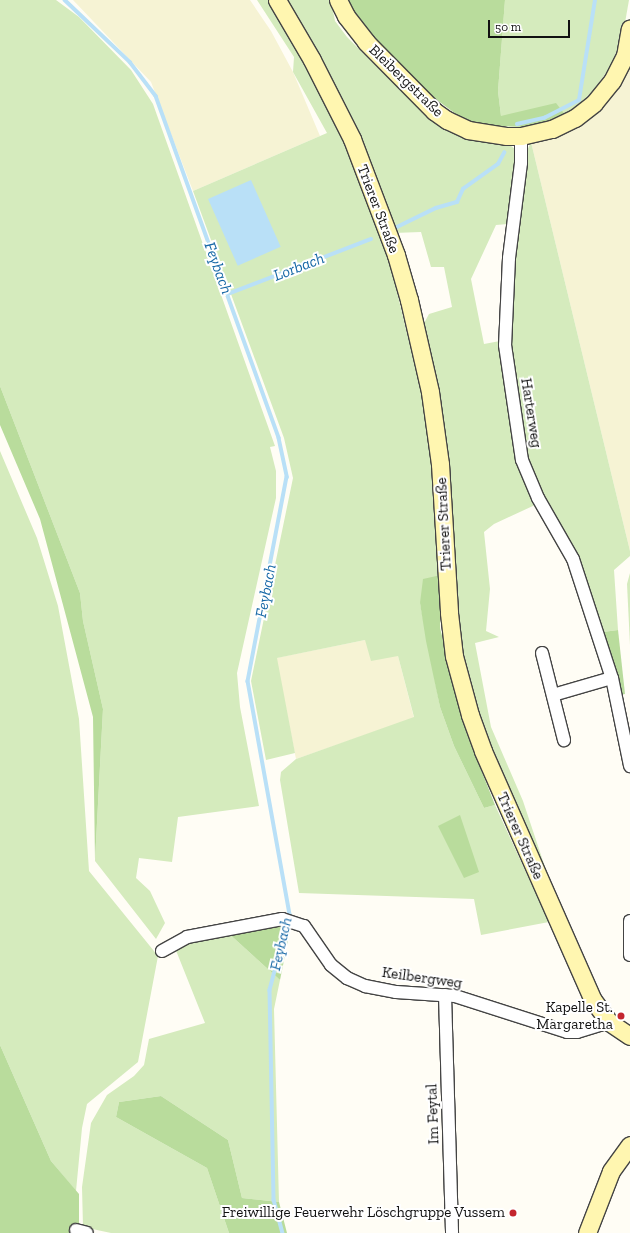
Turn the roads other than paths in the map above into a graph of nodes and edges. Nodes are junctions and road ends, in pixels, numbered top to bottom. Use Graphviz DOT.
graph roads {
  1 [pos="277,0"];
  2 [pos="338,0"];
  3 [pos="630,28"];
  4 [pos="521,136"];
  5 [pos="542,653"];
  6 [pos="612,678"];
  7 [pos="553,695"];
  8 [pos="564,740"];
  9 [pos="630,766"];
  10 [pos="630,921"];
  11 [pos="162,951"];
  12 [pos="630,955"];
  13 [pos="445,995"];
  14 [pos="609,1022"];
  15 [pos="630,1036"];
  16 [pos="630,1144"];
  17 [pos="452,1233"];
  18 [pos="588,1233"];
  1 -- 14 [label="main road, Trierer Straße"];
  2 -- 4 [label="main road, Bleibergstraße"];
  3 -- 4 [label="main road, Bleibergstraße"];
  4 -- 6 [label="street, Harterweg"];
  5 -- 7 [label="street"];
  6 -- 7 [label="street"];
  6 -- 9 [label="street, Harterweg"];
  7 -- 8 [label="street"];
  10 -- 12 [label="street"];
  11 -- 13 [label="street, Keilbergweg"];
  13 -- 14 [label="street, Keilbergweg"];
  13 -- 17 [label="street, Im Feytal"];
  14 -- 15 [label="main road, Trierer Straße"];
  16 -- 18 [label="main road"];
}
